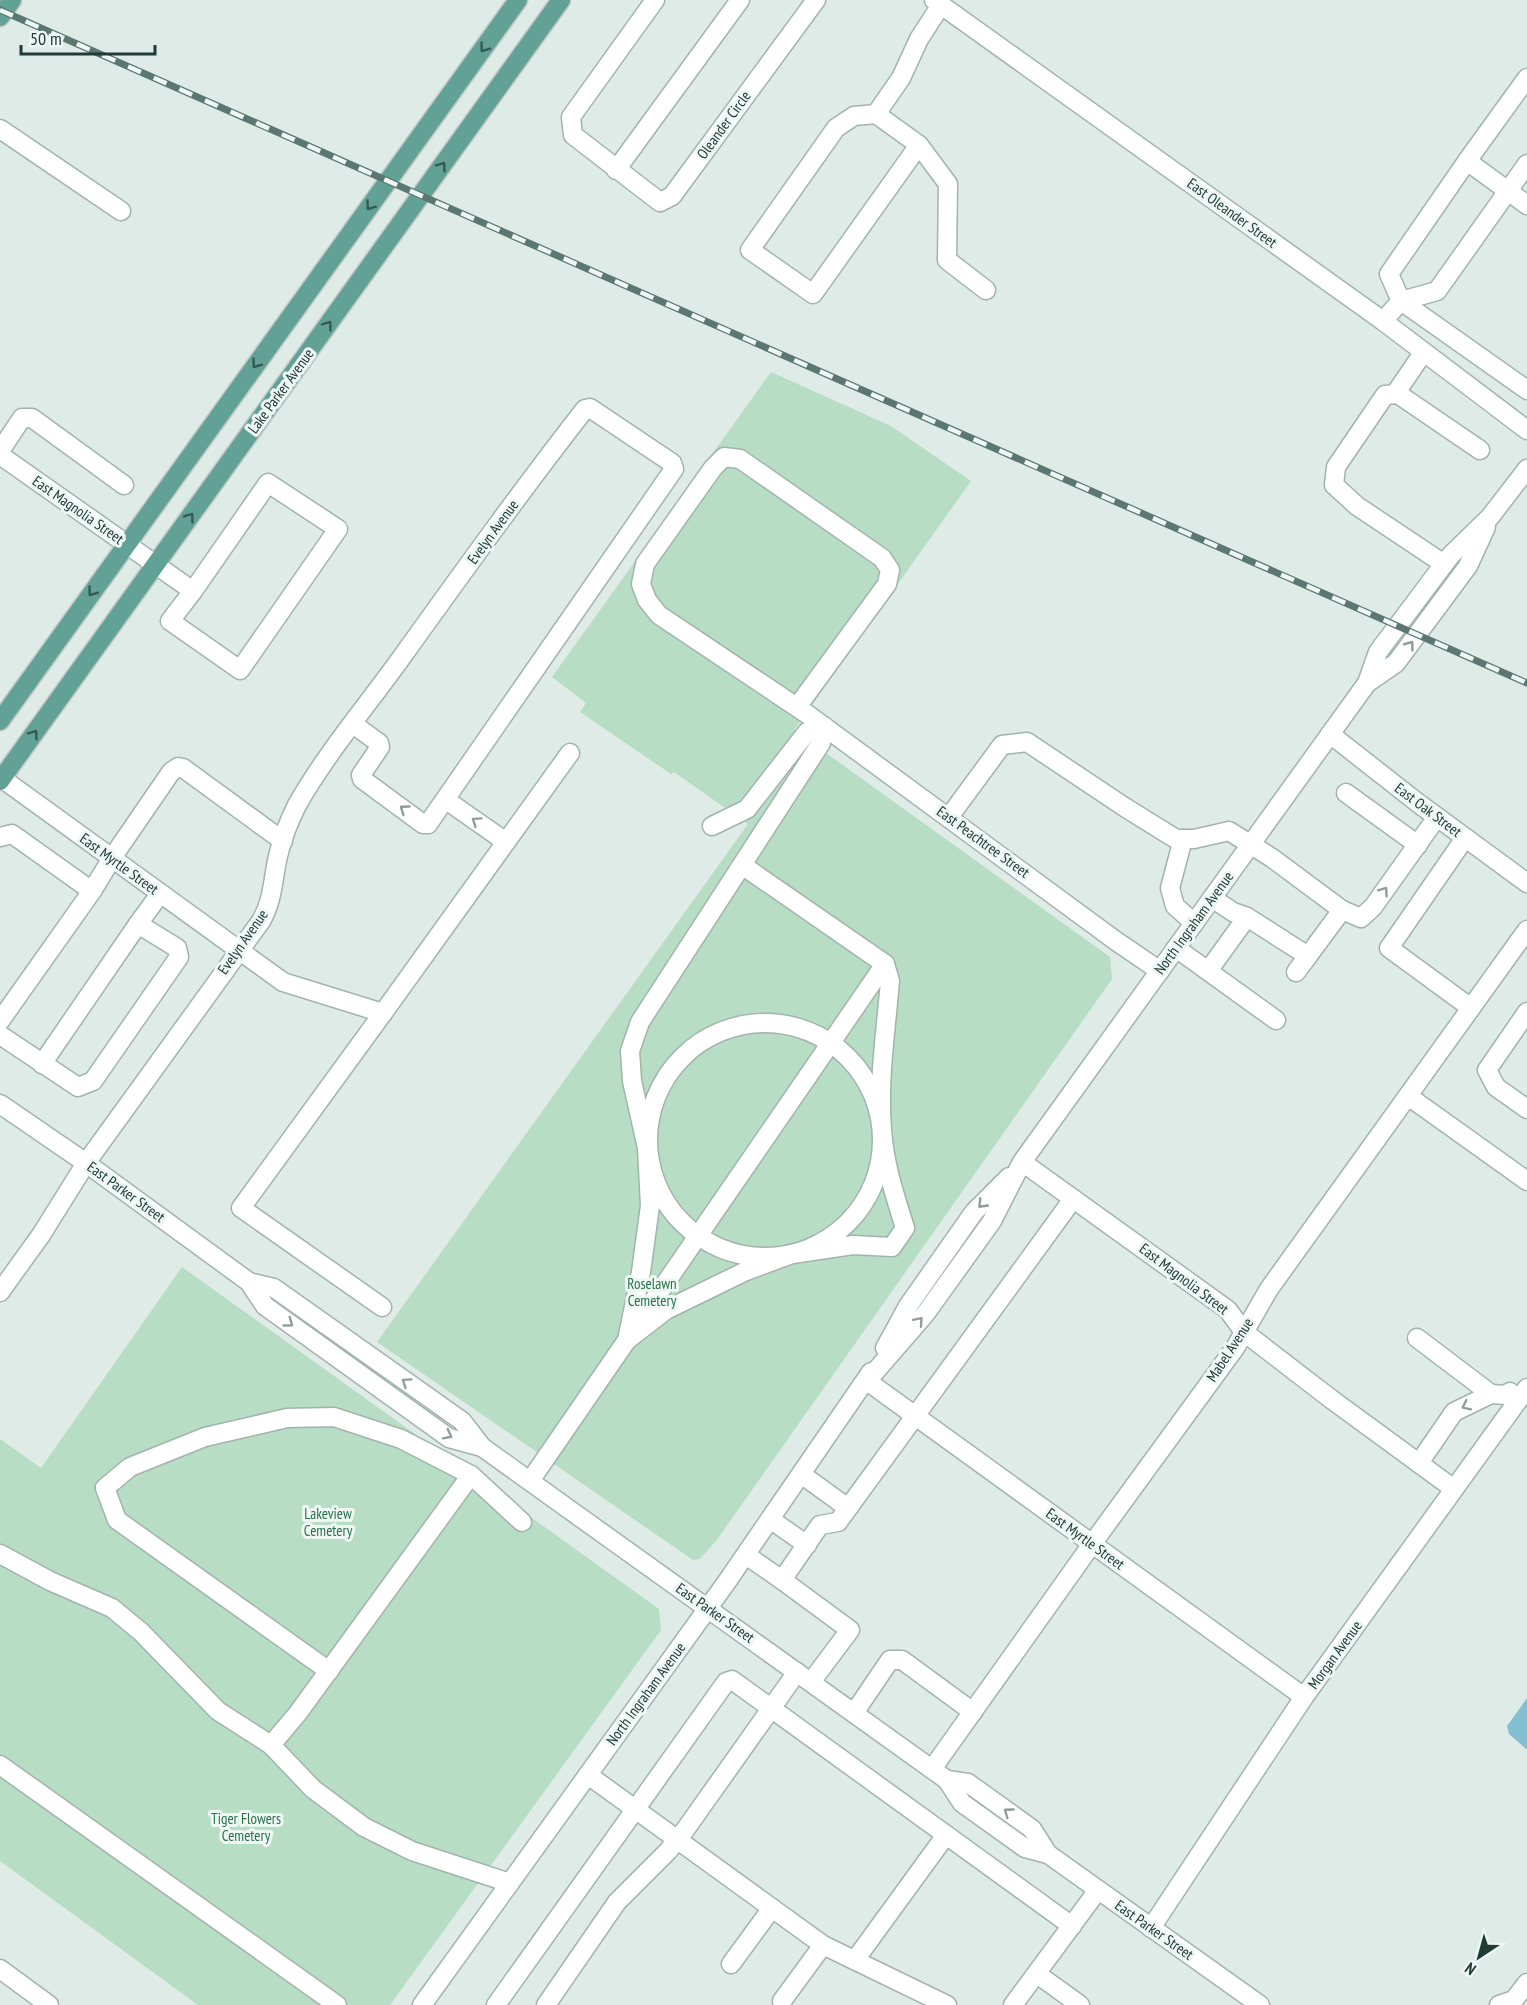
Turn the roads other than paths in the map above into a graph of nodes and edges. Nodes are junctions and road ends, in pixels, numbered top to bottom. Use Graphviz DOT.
graph roads {
  1 [pos="12,0"];
  2 [pos="518,0"];
  3 [pos="561,0"];
  4 [pos="655,0"];
  5 [pos="740,0"];
  6 [pos="816,0"];
  7 [pos="938,2"];
  8 [pos="0,17"];
  9 [pos="1527,78"];
  10 [pos="876,114"];
  11 [pos="0,129"];
  12 [pos="919,145"];
  13 [pos="1467,161"];
  14 [pos="1527,164"];
  15 [pos="616,170"];
  16 [pos="1508,191"];
  17 [pos="1527,205"];
  18 [pos="121,211"];
  19 [pos="986,290"];
  20 [pos="1401,301"];
  21 [pos="1383,321"];
  22 [pos="1456,340"];
  23 [pos="1423,353"];
  24 [pos="1440,364"];
  25 [pos="1524,388"];
  26 [pos="1395,394"];
  27 [pos="1503,413"];
  28 [pos="1527,430"];
  29 [pos="1480,450"];
  30 [pos="0,453"];
  31 [pos="1527,469"];
  32 [pos="124,485"];
  33 [pos="1490,517"];
  34 [pos="127,544"];
  35 [pos="1443,564"];
  36 [pos="156,565"];
  37 [pos="192,591"];
  38 [pos="1366,683"];
  39 [pos="802,710"];
  40 [pos="0,721"];
  41 [pos="353,724"];
  42 [pos="824,726"];
  43 [pos="1330,734"];
  44 [pos="570,753"];
  45 [pos="1,779"];
  46 [pos="1346,793"];
  47 [pos="446,800"];
  48 [pos="949,817"];
  49 [pos="1437,818"];
  50 [pos="712,826"];
  51 [pos="0,837"];
  52 [pos="1465,838"];
  53 [pos="1183,839"];
  54 [pos="283,841"];
  55 [pos="506,842"];
  56 [pos="1251,844"];
  57 [pos="1418,845"];
  58 [pos="112,858"];
  59 [pos="742,865"];
  60 [pos="1527,883"];
  61 [pos="92,891"];
  62 [pos="160,894"];
  63 [pos="1212,898"];
  64 [pos="1342,910"];
  65 [pos="1247,916"];
  66 [pos="1194,923"];
  67 [pos="138,924"];
  68 [pos="1527,930"];
  69 [pos="1176,948"];
  70 [pos="238,951"];
  71 [pos="1308,956"];
  72 [pos="885,964"];
  73 [pos="1160,970"];
  74 [pos="1208,971"];
  75 [pos="1296,972"];
  76 [pos="1471,1008"];
  77 [pos="1527,1012"];
  78 [pos="383,1013"];
  79 [pos="1276,1020"];
  80 [pos="0,1021"];
  81 [pos="0,1035"];
  82 [pos="831,1043"];
  83 [pos="42,1064"];
  84 [pos="1408,1096"];
  85 [pos="0,1104"];
  86 [pos="1527,1109"];
  87 [pos="882,1132"];
  88 [pos="647,1148"];
  89 [pos="1022,1162"];
  90 [pos="86,1163"];
  91 [pos="1527,1181"];
  92 [pos="1073,1199"];
  93 [pos="698,1236"];
  94 [pos="792,1254"];
  95 [pos="0,1292"];
  96 [pos="382,1307"];
  97 [pos="1244,1332"];
  98 [pos="1417,1338"];
  99 [pos="627,1340"];
  100 [pos="867,1381"];
  101 [pos="1491,1394"];
  102 [pos="1523,1394"];
  103 [pos="915,1415"];
  104 [pos="1419,1462"];
  105 [pos="801,1474"];
  106 [pos="471,1475"];
  107 [pos="530,1481"];
  108 [pos="1454,1489"];
  109 [pos="848,1508"];
  110 [pos="770,1519"];
  111 [pos="522,1522"];
  112 [pos="1092,1544"];
  113 [pos="807,1545"];
  114 [pos="0,1554"];
  115 [pos="746,1555"];
  116 [pos="782,1580"];
  117 [pos="708,1608"];
  118 [pos="329,1671"];
  119 [pos="804,1677"];
  120 [pos="1304,1697"];
  121 [pos="771,1709"];
  122 [pos="973,1712"];
  123 [pos="854,1713"];
  124 [pos="271,1744"];
  125 [pos="0,1765"];
  126 [pos="588,1775"];
  127 [pos="940,1775"];
  128 [pos="635,1809"];
  129 [pos="946,1835"];
  130 [pos="677,1839"];
  131 [pos="510,1883"];
  132 [pos="1098,1890"];
  133 [pos="772,1908"];
  134 [pos="1072,1926"];
  135 [pos="1151,1928"];
  136 [pos="823,1945"];
  137 [pos="855,1960"];
  138 [pos="731,1964"];
  139 [pos="0,1969"];
  140 [pos="1037,1974"];
  141 [pos="1527,1983"];
  142 [pos="782,2001"];
  143 [pos="49,2005"];
  144 [pos="337,2005"];
  145 [pos="422,2005"];
  146 [pos="496,2005"];
  147 [pos="546,2005"];
  148 [pos="947,2005"];
  149 [pos="1013,2005"];
  150 [pos="1080,2005"];
  151 [pos="1260,2005"];
  152 [pos="1499,2005"];
  1 -- 8 [label="main road"];
  2 -- 34 [label="main road, one-way"];
  36 -- 3 [label="main road, Lake Parker Avenue, one-way"];
  4 -- 15 [label="street, Oleander Circle"];
  5 -- 15 [label="street"];
  6 -- 15 [label="street, Oleander Circle"];
  7 -- 10 [label="street"];
  7 -- 21 [label="street, East Oleander Street"];
  9 -- 13 [label="street"];
  10 -- 12 [label="street"];
  10 -- 12 [label="street"];
  11 -- 18 [label="street"];
  12 -- 19 [label="street"];
  13 -- 16 [label="street"];
  13 -- 20 [label="street"];
  14 -- 16 [label="street"];
  16 -- 17 [label="street"];
  16 -- 20 [label="street"];
  20 -- 21 [label="street"];
  20 -- 22 [label="street"];
  21 -- 23 [label="street, East Oleander Street"];
  22 -- 24 [label="street"];
  22 -- 25 [label="street"];
  23 -- 24 [label="street, East Oleander Street"];
  23 -- 26 [label="street"];
  24 -- 27 [label="street, East Oleander Street"];
  25 -- 27 [label="street"];
  26 -- 29 [label="street"];
  26 -- 35 [label="street"];
  27 -- 28 [label="street, East Oleander Street"];
  30 -- 32 [label="street"];
  30 -- 34 [label="street, East Magnolia Street"];
  31 -- 33 [label="street, North Ingraham Avenue"];
  33 -- 35 [label="street, North Ingraham Avenue"];
  38 -- 33 [label="street, North Ingraham Avenue, one-way"];
  34 -- 36 [label="street, East Magnolia Street"];
  34 -- 40 [label="main road, one-way"];
  35 -- 38 [label="street, North Ingraham Avenue"];
  36 -- 37 [label="street, East Magnolia Street"];
  45 -- 36 [label="main road, Lake Parker Avenue, one-way"];
  37 -- 37 [label="street"];
  38 -- 43 [label="street, North Ingraham Avenue"];
  39 -- 39 [label="street, East Peachtree Street"];
  39 -- 42 [label="street, East Peachtree Street"];
  47 -- 41 [label="street, one-way"];
  41 -- 47 [label="street, Evelyn Avenue"];
  41 -- 54 [label="street, Evelyn Avenue"];
  42 -- 48 [label="street, East Peachtree Street"];
  42 -- 50 [label="street"];
  42 -- 59 [label="street"];
  43 -- 49 [label="street, East Oak Street"];
  43 -- 56 [label="street, North Ingraham Avenue"];
  44 -- 55 [label="street"];
  45 -- 58 [label="street, East Myrtle Street"];
  46 -- 57 [label="street"];
  55 -- 47 [label="street, one-way"];
  48 -- 53 [label="street"];
  48 -- 73 [label="street, East Peachtree Street"];
  49 -- 52 [label="street, East Oak Street"];
  49 -- 57 [label="street"];
  51 -- 61 [label="street"];
  52 -- 60 [label="street, East Oak Street"];
  52 -- 76 [label="street"];
  53 -- 56 [label="street"];
  53 -- 66 [label="street"];
  54 -- 58 [label="street"];
  54 -- 70 [label="street, Evelyn Avenue"];
  55 -- 78 [label="street"];
  56 -- 63 [label="street, North Ingraham Avenue"];
  56 -- 64 [label="street"];
  64 -- 57 [label="street, one-way"];
  58 -- 61 [label="street"];
  58 -- 62 [label="street, East Myrtle Street"];
  59 -- 72 [label="street"];
  59 -- 88 [label="street"];
  61 -- 80 [label="street"];
  62 -- 67 [label="street"];
  62 -- 70 [label="street, East Myrtle Street"];
  63 -- 65 [label="street"];
  63 -- 66 [label="street, North Ingraham Avenue"];
  64 -- 71 [label="street"];
  65 -- 71 [label="street"];
  65 -- 74 [label="street"];
  66 -- 69 [label="street, North Ingraham Avenue"];
  67 -- 83 [label="street"];
  67 -- 83 [label="street"];
  68 -- 76 [label="street, Mabel Avenue"];
  69 -- 73 [label="street, North Ingraham Avenue"];
  69 -- 74 [label="street"];
  70 -- 78 [label="street, East Myrtle Street"];
  70 -- 90 [label="street, Evelyn Avenue"];
  71 -- 75 [label="street"];
  72 -- 82 [label="street"];
  72 -- 87 [label="street"];
  73 -- 89 [label="street, North Ingraham Avenue"];
  74 -- 79 [label="street"];
  76 -- 84 [label="street, Mabel Avenue"];
  77 -- 86 [label="street"];
  78 -- 96 [label="street"];
  81 -- 83 [label="street"];
  82 -- 87 [label="street"];
  82 -- 88 [label="street"];
  82 -- 93 [label="street"];
  84 -- 91 [label="street"];
  84 -- 97 [label="street, Mabel Avenue"];
  85 -- 90 [label="street, East Parker Street"];
  87 -- 94 [label="street"];
  87 -- 94 [label="street"];
  88 -- 93 [label="street"];
  88 -- 99 [label="street"];
  89 -- 92 [label="street, East Magnolia Street"];
  89 -- 100 [label="street, North Ingraham Avenue"];
  90 -- 95 [label="street, Evelyn Avenue"];
  90 -- 107 [label="street, East Parker Street"];
  92 -- 97 [label="street, East Magnolia Street"];
  92 -- 103 [label="street"];
  93 -- 94 [label="street"];
  93 -- 99 [label="street"];
  94 -- 99 [label="street"];
  97 -- 104 [label="street, East Magnolia Street"];
  97 -- 112 [label="street, Mabel Avenue"];
  98 -- 101 [label="street"];
  99 -- 107 [label="street"];
  100 -- 103 [label="street, East Myrtle Street"];
  100 -- 105 [label="street, North Ingraham Avenue"];
  101 -- 102 [label="street"];
  101 -- 104 [label="street, one-way"];
  102 -- 108 [label="street, Morgan Avenue"];
  103 -- 109 [label="street"];
  103 -- 112 [label="street, East Myrtle Street"];
  104 -- 108 [label="street, East Magnolia Street"];
  105 -- 109 [label="street"];
  105 -- 110 [label="street, North Ingraham Avenue"];
  106 -- 111 [label="street"];
  106 -- 118 [label="street"];
  106 -- 118 [label="street"];
  107 -- 117 [label="street, East Parker Street"];
  108 -- 120 [label="street, Morgan Avenue"];
  109 -- 113 [label="street"];
  110 -- 113 [label="street"];
  110 -- 115 [label="street, North Ingraham Avenue"];
  112 -- 120 [label="street, East Myrtle Street"];
  112 -- 122 [label="street, Mabel Avenue"];
  113 -- 116 [label="street"];
  114 -- 124 [label="street"];
  115 -- 116 [label="street"];
  115 -- 117 [label="street, North Ingraham Avenue"];
  116 -- 119 [label="street"];
  117 -- 119 [label="street, East Parker Street"];
  117 -- 126 [label="street, North Ingraham Avenue"];
  118 -- 124 [label="street"];
  119 -- 121 [label="street"];
  119 -- 123 [label="street, East Parker Street"];
  120 -- 135 [label="street, Morgan Avenue"];
  121 -- 128 [label="street"];
  121 -- 129 [label="street"];
  121 -- 130 [label="street"];
  122 -- 123 [label="street"];
  122 -- 127 [label="street, Mabel Avenue"];
  123 -- 127 [label="street, East Parker Street"];
  124 -- 131 [label="street"];
  125 -- 144 [label="street"];
  126 -- 128 [label="street"];
  126 -- 131 [label="street, North Ingraham Avenue"];
  127 -- 132 [label="street, East Parker Street"];
  128 -- 130 [label="street"];
  128 -- 146 [label="street"];
  129 -- 134 [label="street"];
  129 -- 137 [label="street"];
  130 -- 133 [label="street"];
  130 -- 147 [label="street"];
  131 -- 145 [label="street, North Ingraham Avenue"];
  132 -- 134 [label="street"];
  132 -- 135 [label="street, East Parker Street"];
  133 -- 136 [label="street"];
  133 -- 138 [label="street"];
  134 -- 140 [label="street"];
  135 -- 151 [label="street, East Parker Street"];
  136 -- 137 [label="street"];
  136 -- 142 [label="street"];
  137 -- 148 [label="street"];
  139 -- 143 [label="street"];
  140 -- 149 [label="street"];
  140 -- 150 [label="street"];
  141 -- 152 [label="street"];
}
